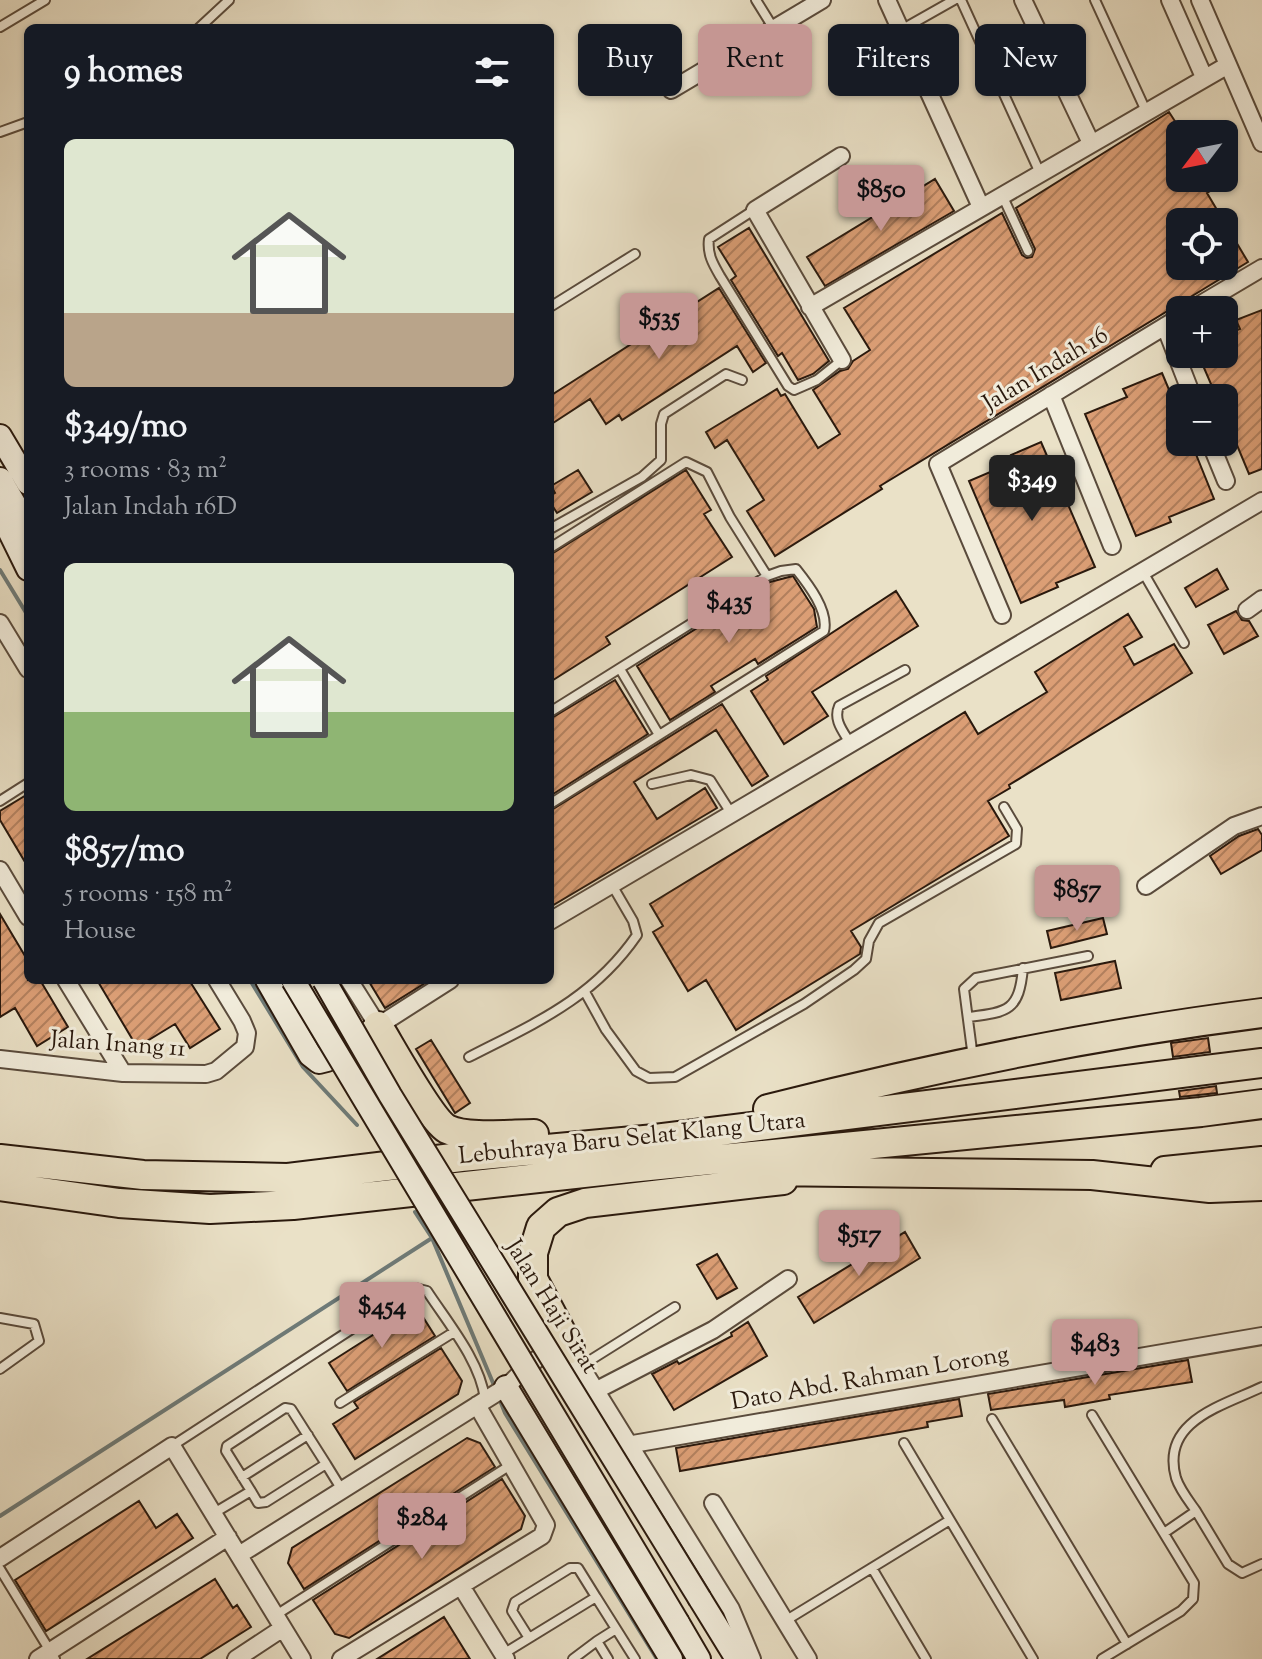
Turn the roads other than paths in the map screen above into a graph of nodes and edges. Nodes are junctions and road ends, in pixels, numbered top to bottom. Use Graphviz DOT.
graph roads {
  1 [pos="45,0"];
  2 [pos="229,0"];
  3 [pos="756,0"];
  4 [pos="822,0"];
  5 [pos="887,0"];
  6 [pos="954,0"];
  7 [pos="961,0"];
  8 [pos="1023,0"];
  9 [pos="1095,0"];
  10 [pos="1170,0"];
  11 [pos="1200,0"];
  12 [pos="203,24"];
  13 [pos="771,24"];
  14 [pos="782,24"];
  15 [pos="898,24"];
  16 [pos="912,24"];
  17 [pos="0,27"];
  18 [pos="1228,65"];
  19 [pos="1204,77"];
  20 [pos="931,96"];
  21 [pos="1146,111"];
  22 [pos="1257,118"];
  23 [pos="24,123"];
  24 [pos="0,132"];
  25 [pos="1091,143"];
  26 [pos="1262,143"];
  27 [pos="841,156"];
  28 [pos="1040,173"];
  29 [pos="1002,195"];
  30 [pos="981,207"];
  31 [pos="755,210"];
  32 [pos="1028,251"];
  33 [pos="635,254"];
  34 [pos="1262,268"];
  35 [pos="1215,296"];
  36 [pos="554,305"];
  37 [pos="810,307"];
  38 [pos="1165,326"];
  39 [pos="842,360"];
  40 [pos="742,380"];
  41 [pos="1188,384"];
  42 [pos="1051,395"];
  43 [pos="0,436"];
  44 [pos="1216,456"];
  45 [pos="24,474"];
  46 [pos="0,479"];
  47 [pos="1226,481"];
  48 [pos="1262,501"];
  49 [pos="0,512"];
  50 [pos="24,520"];
  51 [pos="554,527"];
  52 [pos="554,545"];
  53 [pos="1112,546"];
  54 [pos="24,561"];
  55 [pos="1142,572"];
  56 [pos="767,576"];
  57 [pos="1262,599"];
  58 [pos="1247,610"];
  59 [pos="1002,615"];
  60 [pos="0,623"];
  61 [pos="1184,643"];
  62 [pos="6,646"];
  63 [pos="24,665"];
  64 [pos="620,669"];
  65 [pos="905,670"];
  66 [pos="554,710"];
  67 [pos="659,735"];
  68 [pos="850,743"];
  69 [pos="652,784"];
  70 [pos="24,786"];
  71 [pos="0,801"];
  72 [pos="554,801"];
  73 [pos="1004,807"];
  74 [pos="731,813"];
  75 [pos="1262,816"];
  76 [pos="0,870"];
  77 [pos="612,885"];
  78 [pos="1146,886"];
  79 [pos="24,910"];
  80 [pos="554,919"];
  81 [pos="1088,956"];
  82 [pos="1023,968"];
  83 [pos="68,984"];
  84 [pos="219,984"];
  85 [pos="269,984"];
  86 [pos="295,984"];
  87 [pos="326,984"];
  88 [pos="352,984"];
  89 [pos="444,984"];
  90 [pos="585,992"];
  91 [pos="1262,1013"];
  92 [pos="969,1017"];
  93 [pos="378,1026"];
  94 [pos="469,1057"];
  95 [pos="0,1059"];
  96 [pos="973,1063"];
  97 [pos="1262,1063"];
  98 [pos="123,1073"];
  99 [pos="1262,1104"];
  100 [pos="645,1140"];
  101 [pos="0,1159"];
  102 [pos="1262,1161"];
  103 [pos="629,1168"];
  104 [pos="844,1172"];
  105 [pos="1120,1176"];
  106 [pos="0,1186"];
  107 [pos="1262,1186"];
  108 [pos="788,1279"];
  109 [pos="675,1307"];
  110 [pos="0,1318"];
  111 [pos="454,1332"];
  112 [pos="1262,1336"];
  113 [pos="575,1358"];
  114 [pos="0,1369"];
  115 [pos="1262,1387"];
  116 [pos="595,1391"];
  117 [pos="492,1395"];
  118 [pos="340,1403"];
  119 [pos="1092,1415"];
  120 [pos="992,1419"];
  121 [pos="308,1435"];
  122 [pos="904,1443"];
  123 [pos="627,1445"];
  124 [pos="172,1446"];
  125 [pos="326,1464"];
  126 [pos="512,1464"];
  127 [pos="242,1477"];
  128 [pos="342,1490"];
  129 [pos="251,1491"];
  130 [pos="713,1503"];
  131 [pos="1196,1511"];
  132 [pos="213,1514"];
  133 [pos="950,1520"];
  134 [pos="1164,1533"];
  135 [pos="228,1537"];
  136 [pos="239,1555"];
  137 [pos="0,1558"];
  138 [pos="1262,1564"];
  139 [pos="872,1568"];
  140 [pos="0,1569"];
  141 [pos="461,1586"];
  142 [pos="596,1597"];
  143 [pos="785,1621"];
  144 [pos="280,1622"];
  145 [pos="616,1629"];
  146 [pos="529,1638"];
  147 [pos="597,1641"];
  148 [pos="1127,1644"];
  149 [pos="48,1656"];
  150 [pos="505,1657"];
  151 [pos="236,1659"];
  152 [pos="302,1659"];
  153 [pos="341,1659"];
  154 [pos="573,1659"];
  155 [pos="608,1659"];
  156 [pos="635,1659"];
  157 [pos="671,1659"];
  158 [pos="699,1659"];
  159 [pos="737,1659"];
  160 [pos="752,1659"];
  161 [pos="808,1659"];
  162 [pos="926,1659"];
  163 [pos="1033,1659"];
  164 [pos="1102,1659"];
  1 -- 17 [label="lane"];
  2 -- 12 [label="lane"];
  3 -- 13 [label="lane"];
  4 -- 14 [label="street"];
  5 -- 15 [label="street"];
  6 -- 16 [label="lane"];
  7 -- 28 [label="lane"];
  8 -- 25 [label="street"];
  9 -- 21 [label="lane"];
  10 -- 19 [label="street"];
  11 -- 18 [label="street"];
  18 -- 19 [label="street"];
  18 -- 22 [label="street"];
  19 -- 21 [label="street"];
  20 -- 30 [label="street"];
  21 -- 25 [label="street"];
  22 -- 26 [label="street"];
  23 -- 24 [label="lane"];
  25 -- 28 [label="street"];
  27 -- 31 [label="street"];
  28 -- 29 [label="street"];
  29 -- 30 [label="street"];
  29 -- 32 [label="lane"];
  30 -- 37 [label="street"];
  31 -- 37 [label="street"];
  31 -- 39 [label="lane"];
  33 -- 36 [label="lane"];
  34 -- 35 [label="street"];
  37 -- 39 [label="street"];
  38 -- 41 [label="street"];
  38 -- 42 [label="street, Jalan Indah 16"];
  40 -- 51 [label="lane"];
  42 -- 53 [label="street"];
  42 -- 59 [label="street, Jalan Indah 16"];
  43 -- 45 [label="main road"];
  44 -- 47 [label="street"];
  46 -- 50 [label="main road"];
  48 -- 55 [label="street"];
  49 -- 54 [label="main road"];
  52 -- 56 [label="lane"];
  55 -- 61 [label="lane"];
  55 -- 68 [label="street"];
  56 -- 64 [label="lane"];
  56 -- 67 [label="lane"];
  57 -- 58 [label="street"];
  60 -- 62 [label="street"];
  62 -- 63 [label="street"];
  64 -- 66 [label="lane"];
  64 -- 67 [label="lane"];
  65 -- 68 [label="lane"];
  67 -- 72 [label="lane"];
  68 -- 74 [label="street"];
  69 -- 74 [label="lane"];
  70 -- 71 [label="lane"];
  73 -- 90 [label="lane"];
  74 -- 77 [label="street"];
  75 -- 78 [label="street"];
  76 -- 79 [label="street"];
  77 -- 80 [label="street"];
  77 -- 90 [label="lane"];
  81 -- 82 [label="lane"];
  82 -- 92 [label="lane"];
  82 -- 92 [label="lane"];
  83 -- 98 [label="street"];
  84 -- 98 [label="street, Jalan Inang 11"];
  85 -- 93 [label="main road"];
  86 -- 158 [label="main road, bridge"];
  87 -- 159 [label="main road, Jalan Haji Sirat, bridge"];
  88 -- 93 [label="street"];
  89 -- 93 [label="street"];
  90 -- 94 [label="lane"];
  91 -- 96 [label="highway"];
  92 -- 96 [label="lane"];
  93 -- 100 [label="highway"];
  95 -- 98 [label="street, Jalan Inang 11"];
  96 -- 100 [label="highway"];
  97 -- 100 [label="highway, Lebuhraya Baru Selat Klang Utara"];
  99 -- 103 [label="highway, Lebuhraya Baru Selat Klang Utara"];
  100 -- 101 [label="highway, Lebuhraya Baru Selat Klang Utara"];
  102 -- 105 [label="highway"];
  103 -- 104 [label="highway"];
  103 -- 106 [label="highway, Lebuhraya Baru Selat Klang Utara"];
  104 -- 105 [label="highway"];
  104 -- 113 [label="highway"];
  105 -- 107 [label="highway"];
  108 -- 116 [label="street"];
  109 -- 113 [label="lane"];
  110 -- 114 [label="lane"];
  111 -- 117 [label="lane"];
  111 -- 118 [label="lane"];
  111 -- 124 [label="lane"];
  112 -- 123 [label="street, Dato Abd. Rahman Lorong"];
  113 -- 116 [label="street"];
  113 -- 117 [label="street"];
  115 -- 131 [label="lane"];
  116 -- 123 [label="street"];
  117 -- 126 [label="street"];
  117 -- 128 [label="street"];
  117 -- 157 [label="main road"];
  119 -- 134 [label="lane"];
  120 -- 148 [label="lane"];
  121 -- 125 [label="lane"];
  121 -- 127 [label="lane"];
  121 -- 127 [label="lane"];
  122 -- 133 [label="lane"];
  123 -- 160 [label="street"];
  124 -- 132 [label="street"];
  124 -- 137 [label="street"];
  125 -- 128 [label="lane"];
  125 -- 129 [label="lane"];
  126 -- 141 [label="street"];
  126 -- 144 [label="lane"];
  127 -- 129 [label="lane"];
  128 -- 136 [label="street"];
  129 -- 132 [label="lane"];
  130 -- 143 [label="street"];
  131 -- 134 [label="lane"];
  131 -- 138 [label="lane"];
  132 -- 135 [label="street"];
  133 -- 139 [label="lane"];
  133 -- 163 [label="lane"];
  134 -- 148 [label="lane"];
  135 -- 136 [label="street"];
  135 -- 149 [label="street"];
  136 -- 144 [label="street"];
  139 -- 143 [label="lane"];
  139 -- 162 [label="lane"];
  140 -- 149 [label="lane"];
  141 -- 150 [label="street"];
  141 -- 153 [label="street"];
  142 -- 145 [label="lane"];
  142 -- 146 [label="lane"];
  142 -- 146 [label="lane"];
  143 -- 161 [label="street"];
  144 -- 151 [label="street"];
  144 -- 152 [label="street"];
  145 -- 147 [label="lane"];
  145 -- 156 [label="lane"];
  146 -- 150 [label="lane"];
  147 -- 154 [label="lane"];
  147 -- 155 [label="lane"];
  148 -- 164 [label="lane"];
}
